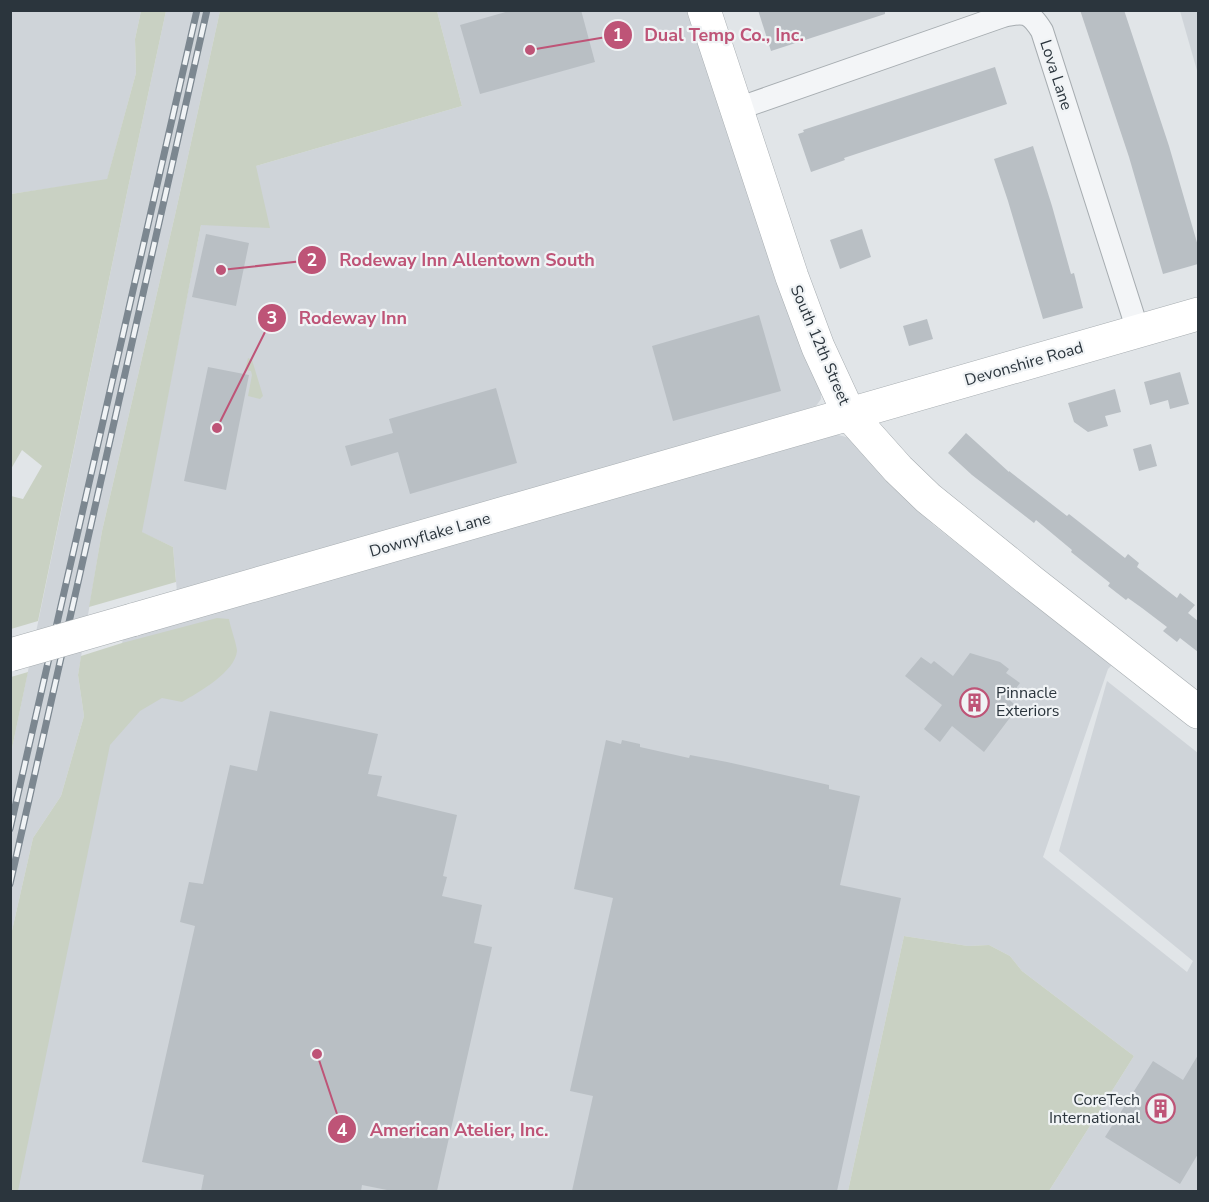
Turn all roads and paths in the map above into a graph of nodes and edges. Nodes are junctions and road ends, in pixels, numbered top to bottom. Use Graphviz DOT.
graph roads {
  1 [pos="704,10"];
  2 [pos="737,109"];
  3 [pos="1198,314"];
  4 [pos="1138,331"];
  5 [pos="849,414"];
  6 [pos="10,655"];
  7 [pos="1198,712"];
  1 -- 2 [label="street, South 12th Street"];
  2 -- 4 [label="street, Lova Lane"];
  2 -- 5 [label="street, South 12th Street"];
  3 -- 4 [label="street, Devonshire Road"];
  4 -- 5 [label="street, Devonshire Road"];
  5 -- 6 [label="street, Downyflake Lane, bridge"];
  5 -- 7 [label="street, South 12th Street"];
}
